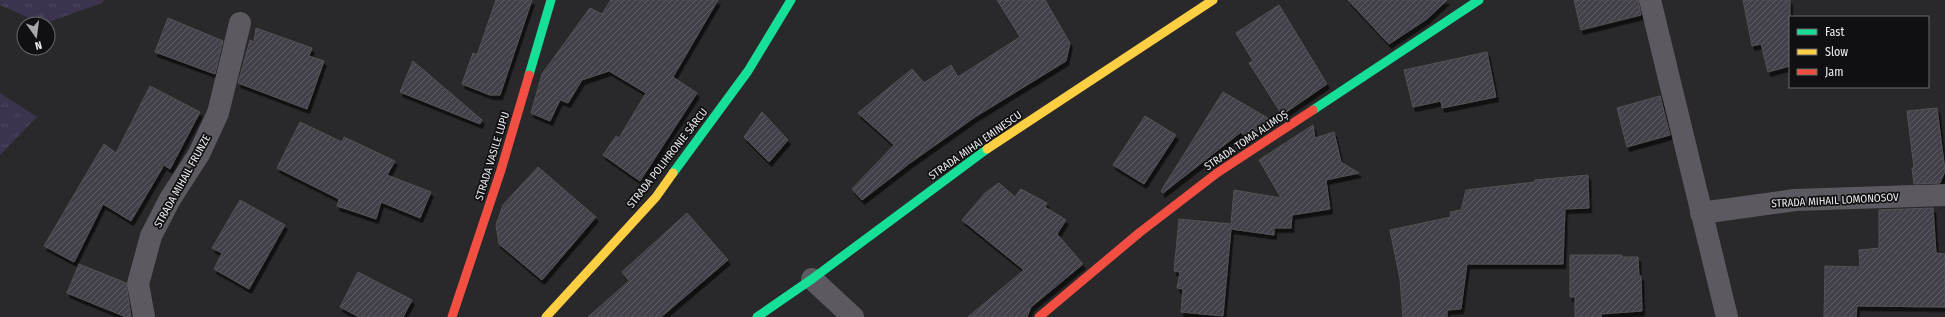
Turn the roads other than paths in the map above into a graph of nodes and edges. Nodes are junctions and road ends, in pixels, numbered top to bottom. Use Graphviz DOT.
graph roads {
  1 [pos="551,0"];
  2 [pos="791,0"];
  3 [pos="1213,0"];
  4 [pos="1479,0"];
  5 [pos="1650,0"];
  6 [pos="240,23"];
  7 [pos="1945,195"];
  8 [pos="1701,213"];
  9 [pos="812,279"];
  10 [pos="144,317"];
  11 [pos="452,317"];
  12 [pos="546,317"];
  13 [pos="757,317"];
  14 [pos="853,317"];
  15 [pos="1039,317"];
  16 [pos="1727,317"];
  1 -- 11 [label="street, STRADA VASILE LUPU"];
  2 -- 12 [label="street, STRADA POLIHRONIE SÂRCU"];
  3 -- 9 [label="street, STRADA MIHAI EMINESCU"];
  4 -- 15 [label="street, STRADA TOMA ALIMOȘ"];
  5 -- 8 [label="street"];
  6 -- 10 [label="street, STRADA MIHAIL FRUNZE"];
  7 -- 8 [label="street, STRADA MIHAIL LOMONOSOV"];
  8 -- 16 [label="street"];
  9 -- 13 [label="street, STRADA MIHAI EMINESCU"];
  9 -- 14 [label="street"];
}
